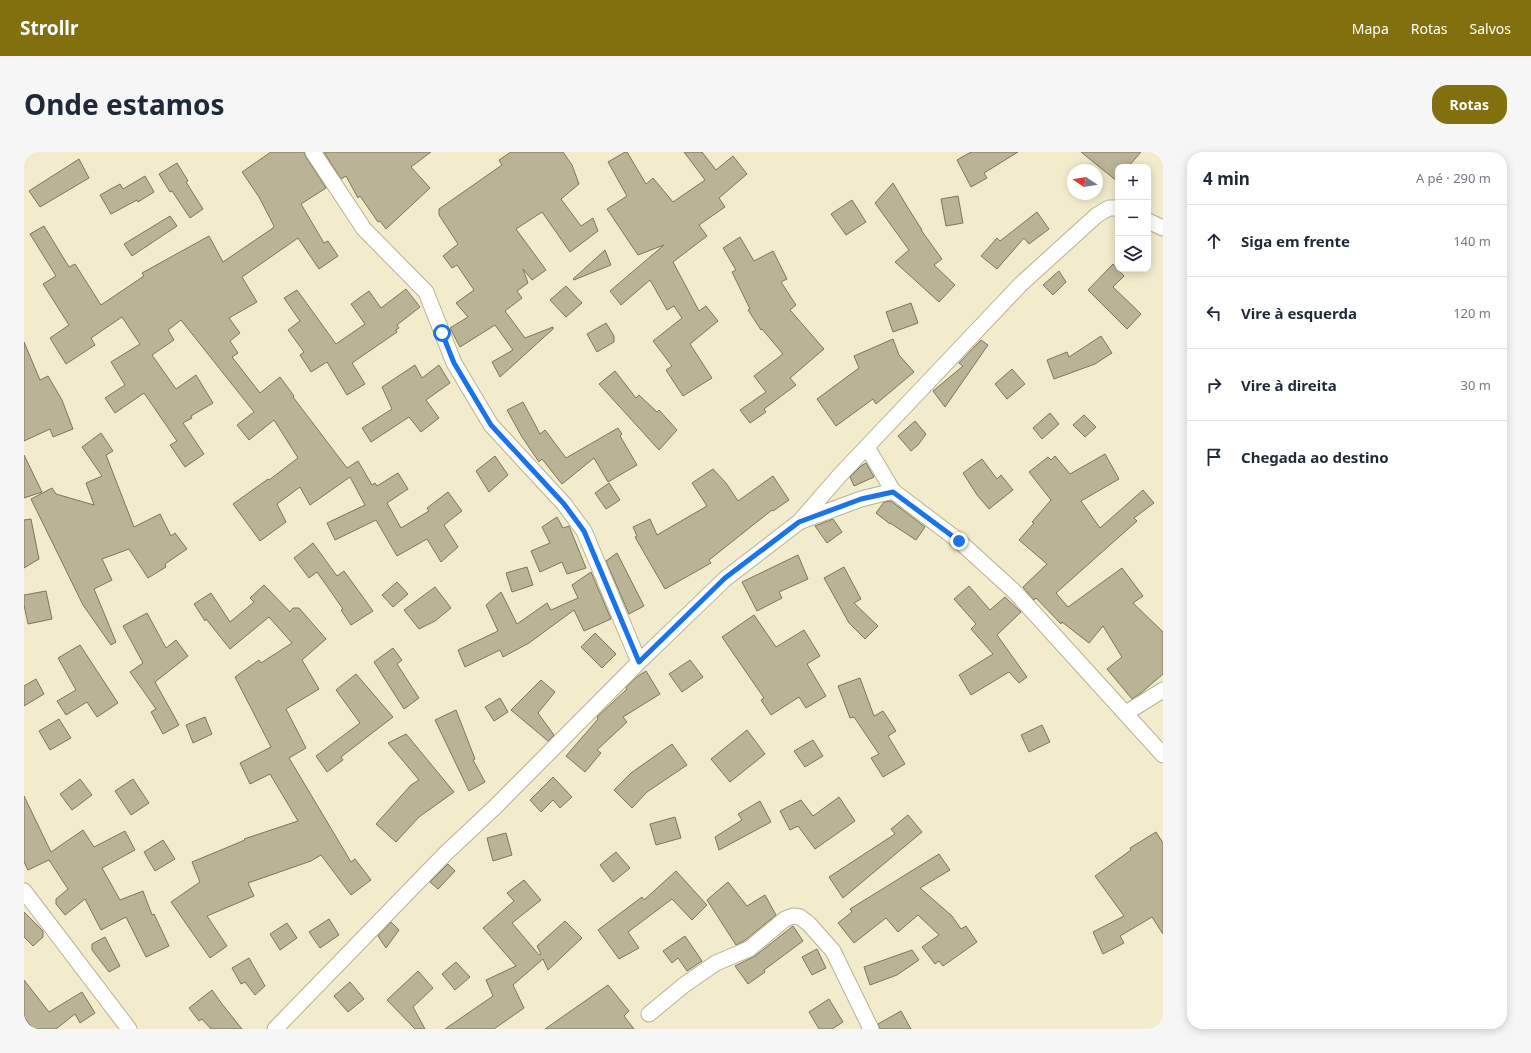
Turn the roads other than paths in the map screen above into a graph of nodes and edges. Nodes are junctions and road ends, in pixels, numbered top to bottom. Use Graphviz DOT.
graph roads {
  1 [pos="313,152"];
  2 [pos="1115,208"];
  3 [pos="1151,222"];
  4 [pos="1163,228"];
  5 [pos="867,447"];
  6 [pos="893,492"];
  7 [pos="799,522"];
  8 [pos="639,662"];
  9 [pos="1163,690"];
  10 [pos="1126,713"];
  11 [pos="1163,755"];
  12 [pos="24,891"];
  13 [pos="649,1014"];
  14 [pos="129,1029"];
  15 [pos="275,1029"];
  16 [pos="871,1029"];
  1 -- 8 [label="street"];
  2 -- 5 [label="street"];
  3 -- 4 [label="street"];
  5 -- 6 [label="street"];
  5 -- 7 [label="street"];
  6 -- 7 [label="street"];
  6 -- 10 [label="street"];
  7 -- 8 [label="street"];
  8 -- 15 [label="street"];
  9 -- 10 [label="street"];
  10 -- 11 [label="street"];
  12 -- 14 [label="street"];
  13 -- 16 [label="street"];
}
